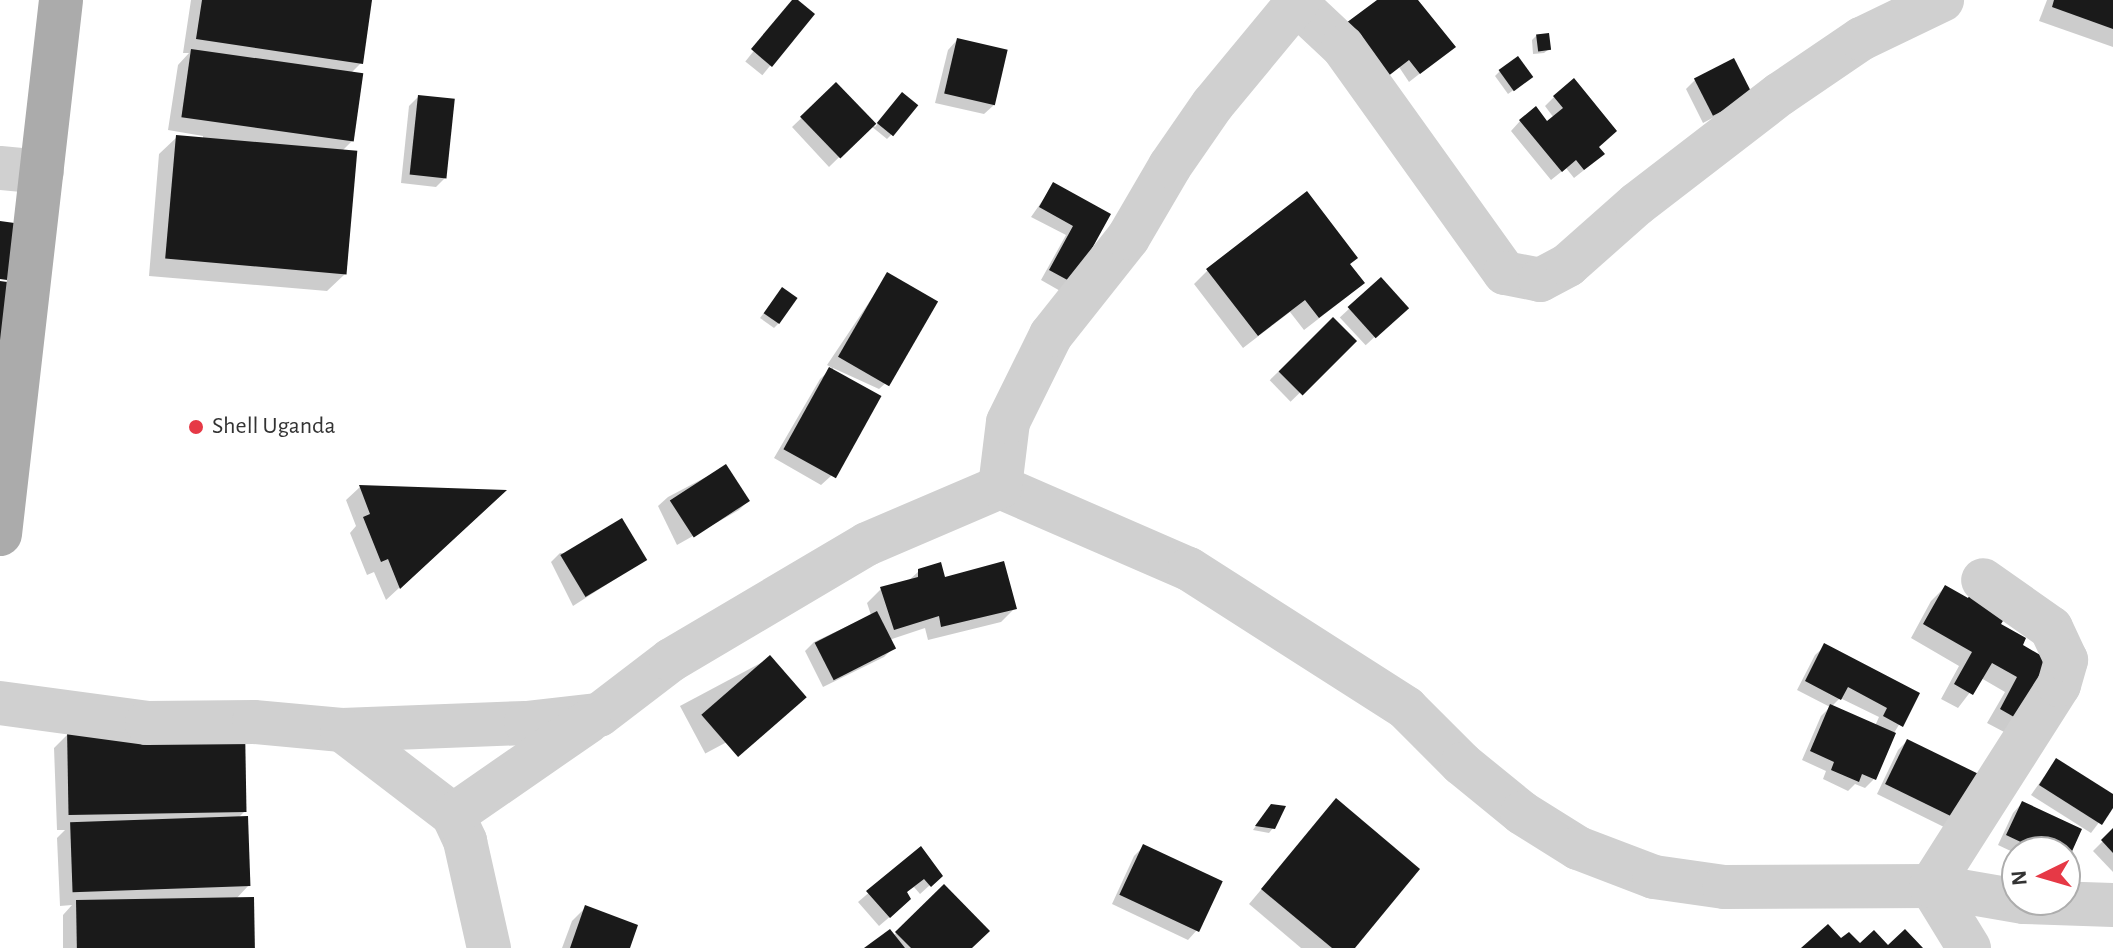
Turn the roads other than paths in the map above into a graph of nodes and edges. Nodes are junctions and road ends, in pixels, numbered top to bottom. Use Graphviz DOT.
graph roads {
  1 [pos="61,0"];
  2 [pos="1942,0"];
  3 [pos="1298,2"];
  4 [pos="21,170"];
  5 [pos="1000,487"];
  6 [pos="0,534"];
  7 [pos="1983,580"];
  8 [pos="0,703"];
  9 [pos="599,715"];
  10 [pos="342,730"];
  11 [pos="453,815"];
  12 [pos="1931,886"];
  13 [pos="2113,905"];
  14 [pos="489,948"];
  15 [pos="1969,948"];
  1 -- 4 [label="main road"];
  2 -- 3 [label="street"];
  3 -- 5 [label="street"];
  4 -- 6 [label="main road"];
  5 -- 9 [label="street"];
  5 -- 12 [label="street"];
  7 -- 12 [label="street"];
  8 -- 10 [label="street"];
  9 -- 10 [label="street"];
  9 -- 11 [label="street"];
  10 -- 11 [label="street"];
  11 -- 14 [label="street"];
  12 -- 13 [label="street"];
  12 -- 15 [label="street"];
}
